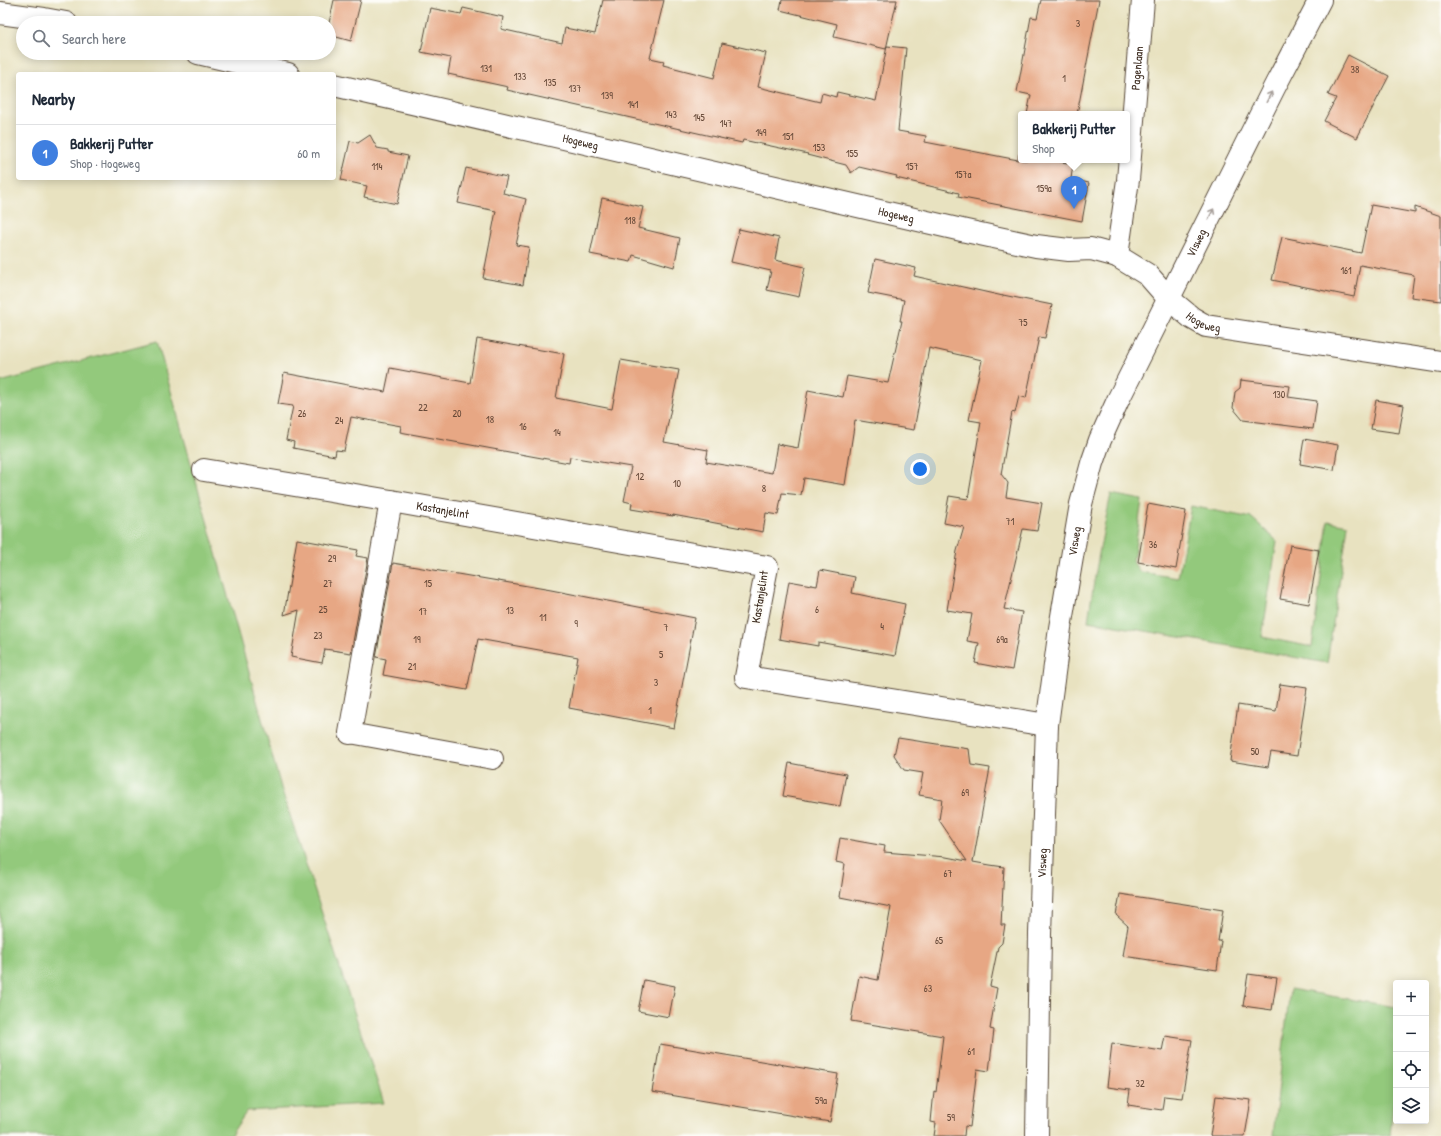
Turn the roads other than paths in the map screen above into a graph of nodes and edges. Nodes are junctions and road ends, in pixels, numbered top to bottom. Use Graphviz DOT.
graph roads {
  1 [pos="1143,0"];
  2 [pos="1320,0"];
  3 [pos="0,14"];
  4 [pos="18,16"];
  5 [pos="228,60"];
  6 [pos="279,72"];
  7 [pos="336,85"];
  8 [pos="1130,156"];
  9 [pos="1129,163"];
  10 [pos="1117,256"];
  11 [pos="1169,298"];
  12 [pos="1441,362"];
  13 [pos="204,470"];
  14 [pos="391,501"];
  15 [pos="1047,725"];
  16 [pos="350,733"];
  17 [pos="493,759"];
  18 [pos="1037,1136"];
  1 -- 8 [label="street, Pagenlaan"];
  11 -- 2 [label="street, Visweg, one-way"];
  3 -- 4 [label="street"];
  5 -- 6 [label="street"];
  7 -- 10 [label="street, Hogeweg"];
  9 -- 10 [label="street, Pagenlaan"];
  10 -- 11 [label="street, Hogeweg"];
  11 -- 12 [label="street, Hogeweg"];
  11 -- 15 [label="street, Visweg"];
  13 -- 14 [label="street, Kastanjelint"];
  14 -- 15 [label="street, Kastanjelint"];
  14 -- 16 [label="street"];
  15 -- 18 [label="street, Visweg"];
  16 -- 17 [label="lane"];
}
